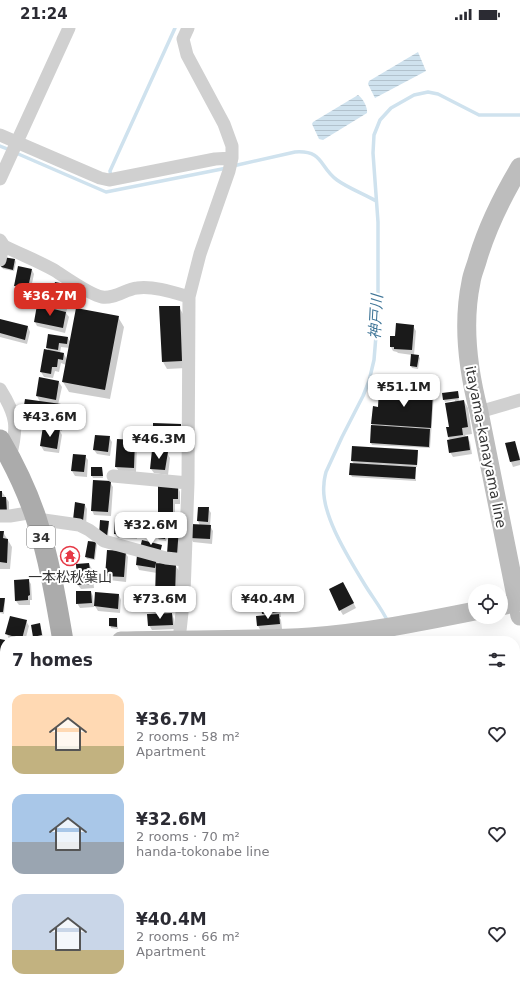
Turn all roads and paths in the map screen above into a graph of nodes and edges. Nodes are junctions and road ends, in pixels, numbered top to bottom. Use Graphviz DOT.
graph roads {
  1 [pos="68,28"];
  2 [pos="188,28"];
  3 [pos="0,135"];
  4 [pos="14,148"];
  5 [pos="232,158"];
  6 [pos="520,167"];
  7 [pos="0,179"];
  8 [pos="2,243"];
  9 [pos="0,260"];
  10 [pos="189,297"];
  11 [pos="0,389"];
  12 [pos="520,400"];
  13 [pos="479,412"];
  14 [pos="5,448"];
  15 [pos="113,476"];
  16 [pos="188,483"];
  17 [pos="0,516"];
  18 [pos="35,516"];
  19 [pos="184,560"];
  20 [pos="515,607"];
  21 [pos="468,612"];
  22 [pos="62,636"];
  23 [pos="175,636"];
  24 [pos="319,636"];
  1 -- 4 [label="street"];
  2 -- 5 [label="street"];
  3 -- 4 [label="street"];
  4 -- 5 [label="street"];
  4 -- 7 [label="street"];
  5 -- 10 [label="street"];
  6 -- 13 [label="main road, itayama-kanayama line"];
  8 -- 9 [label="street"];
  8 -- 10 [label="street"];
  10 -- 16 [label="street"];
  11 -- 14 [label="street"];
  12 -- 13 [label="street"];
  13 -- 20 [label="main road, itayama-kanayama line"];
  14 -- 18 [label="main road, 34"];
  15 -- 16 [label="street"];
  16 -- 19 [label="street"];
  17 -- 18 [label="street"];
  18 -- 19 [label="street"];
  18 -- 22 [label="main road, 34"];
  19 -- 23 [label="street"];
  21 -- 24 [label="main road"];
}
